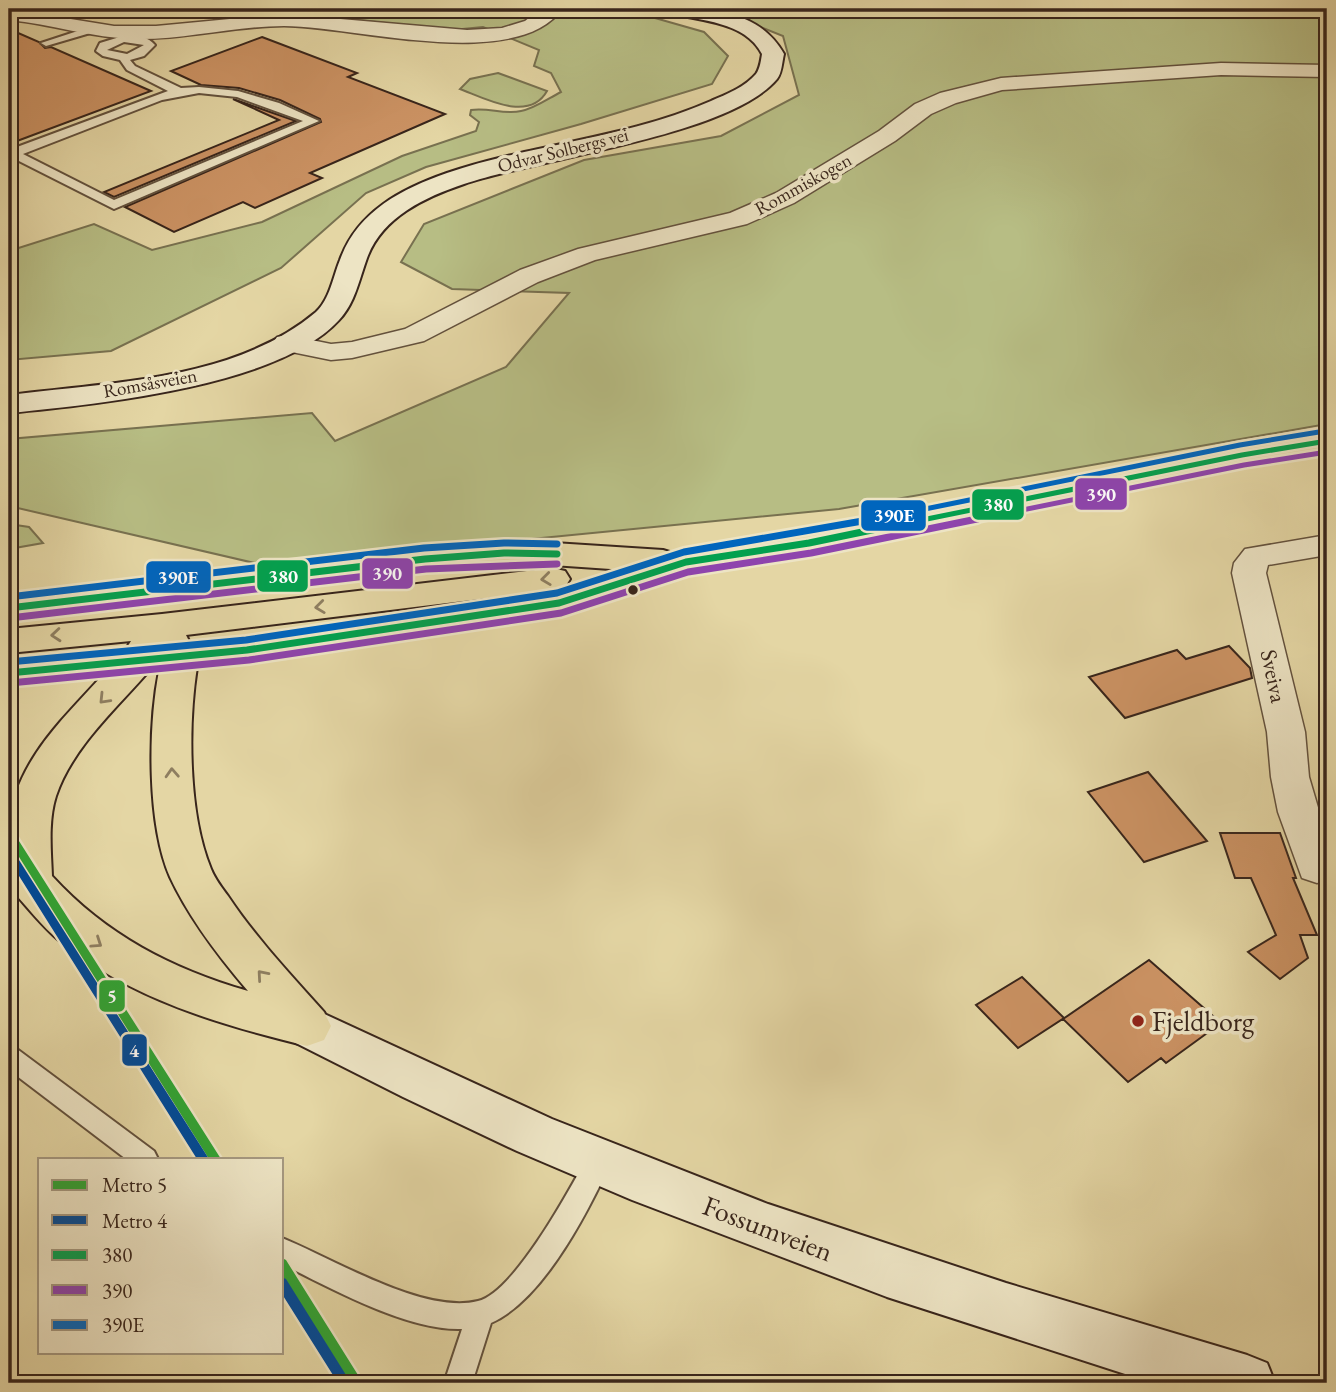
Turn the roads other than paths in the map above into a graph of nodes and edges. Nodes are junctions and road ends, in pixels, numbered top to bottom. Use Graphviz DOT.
graph roads {
  1 [pos="552,9"];
  2 [pos="676,9"];
  3 [pos="9,14"];
  4 [pos="93,29"];
  5 [pos="132,36"];
  6 [pos="46,43"];
  7 [pos="123,57"];
  8 [pos="1327,71"];
  9 [pos="179,92"];
  10 [pos="11,154"];
  11 [pos="287,343"];
  12 [pos="9,404"];
  13 [pos="1327,441"];
  14 [pos="1327,545"];
  15 [pos="687,562"];
  16 [pos="9,608"];
  17 [pos="9,640"];
  18 [pos="171,642"];
  19 [pos="136,662"];
  20 [pos="9,673"];
  21 [pos="1317,867"];
  22 [pos="20,870"];
  23 [pos="307,1026"];
  24 [pos="9,1056"];
  25 [pos="144,1158"];
  26 [pos="598,1162"];
  27 [pos="284,1252"];
  28 [pos="480,1315"];
  29 [pos="458,1383"];
  30 [pos="1247,1383"];
  1 -- 5 [label="street"];
  2 -- 11 [label="street, Odvar Solbergs vei"];
  3 -- 4 [label="street"];
  4 -- 5 [label="street"];
  4 -- 6 [label="lane"];
  5 -- 7 [label="lane"];
  5 -- 7 [label="lane"];
  7 -- 9 [label="lane"];
  8 -- 11 [label="street, Rommiskogen"];
  9 -- 10 [label="lane"];
  9 -- 10 [label="lane"];
  11 -- 12 [label="street, Romsåsveien"];
  13 -- 15 [label="highway"];
  14 -- 21 [label="street, Sveiva"];
  15 -- 16 [label="highway"];
  15 -- 18 [label="highway"];
  18 -- 17 [label="highway, one-way"];
  18 -- 19 [label="highway"];
  23 -- 18 [label="highway, one-way"];
  19 -- 20 [label="highway"];
  19 -- 22 [label="highway, one-way"];
  22 -- 23 [label="highway, one-way"];
  23 -- 26 [label="street, Fossumveien"];
  24 -- 25 [label="lane"];
  26 -- 28 [label="lane"];
  26 -- 30 [label="street, Fossumveien"];
  27 -- 28 [label="lane"];
  28 -- 29 [label="lane"];
}
